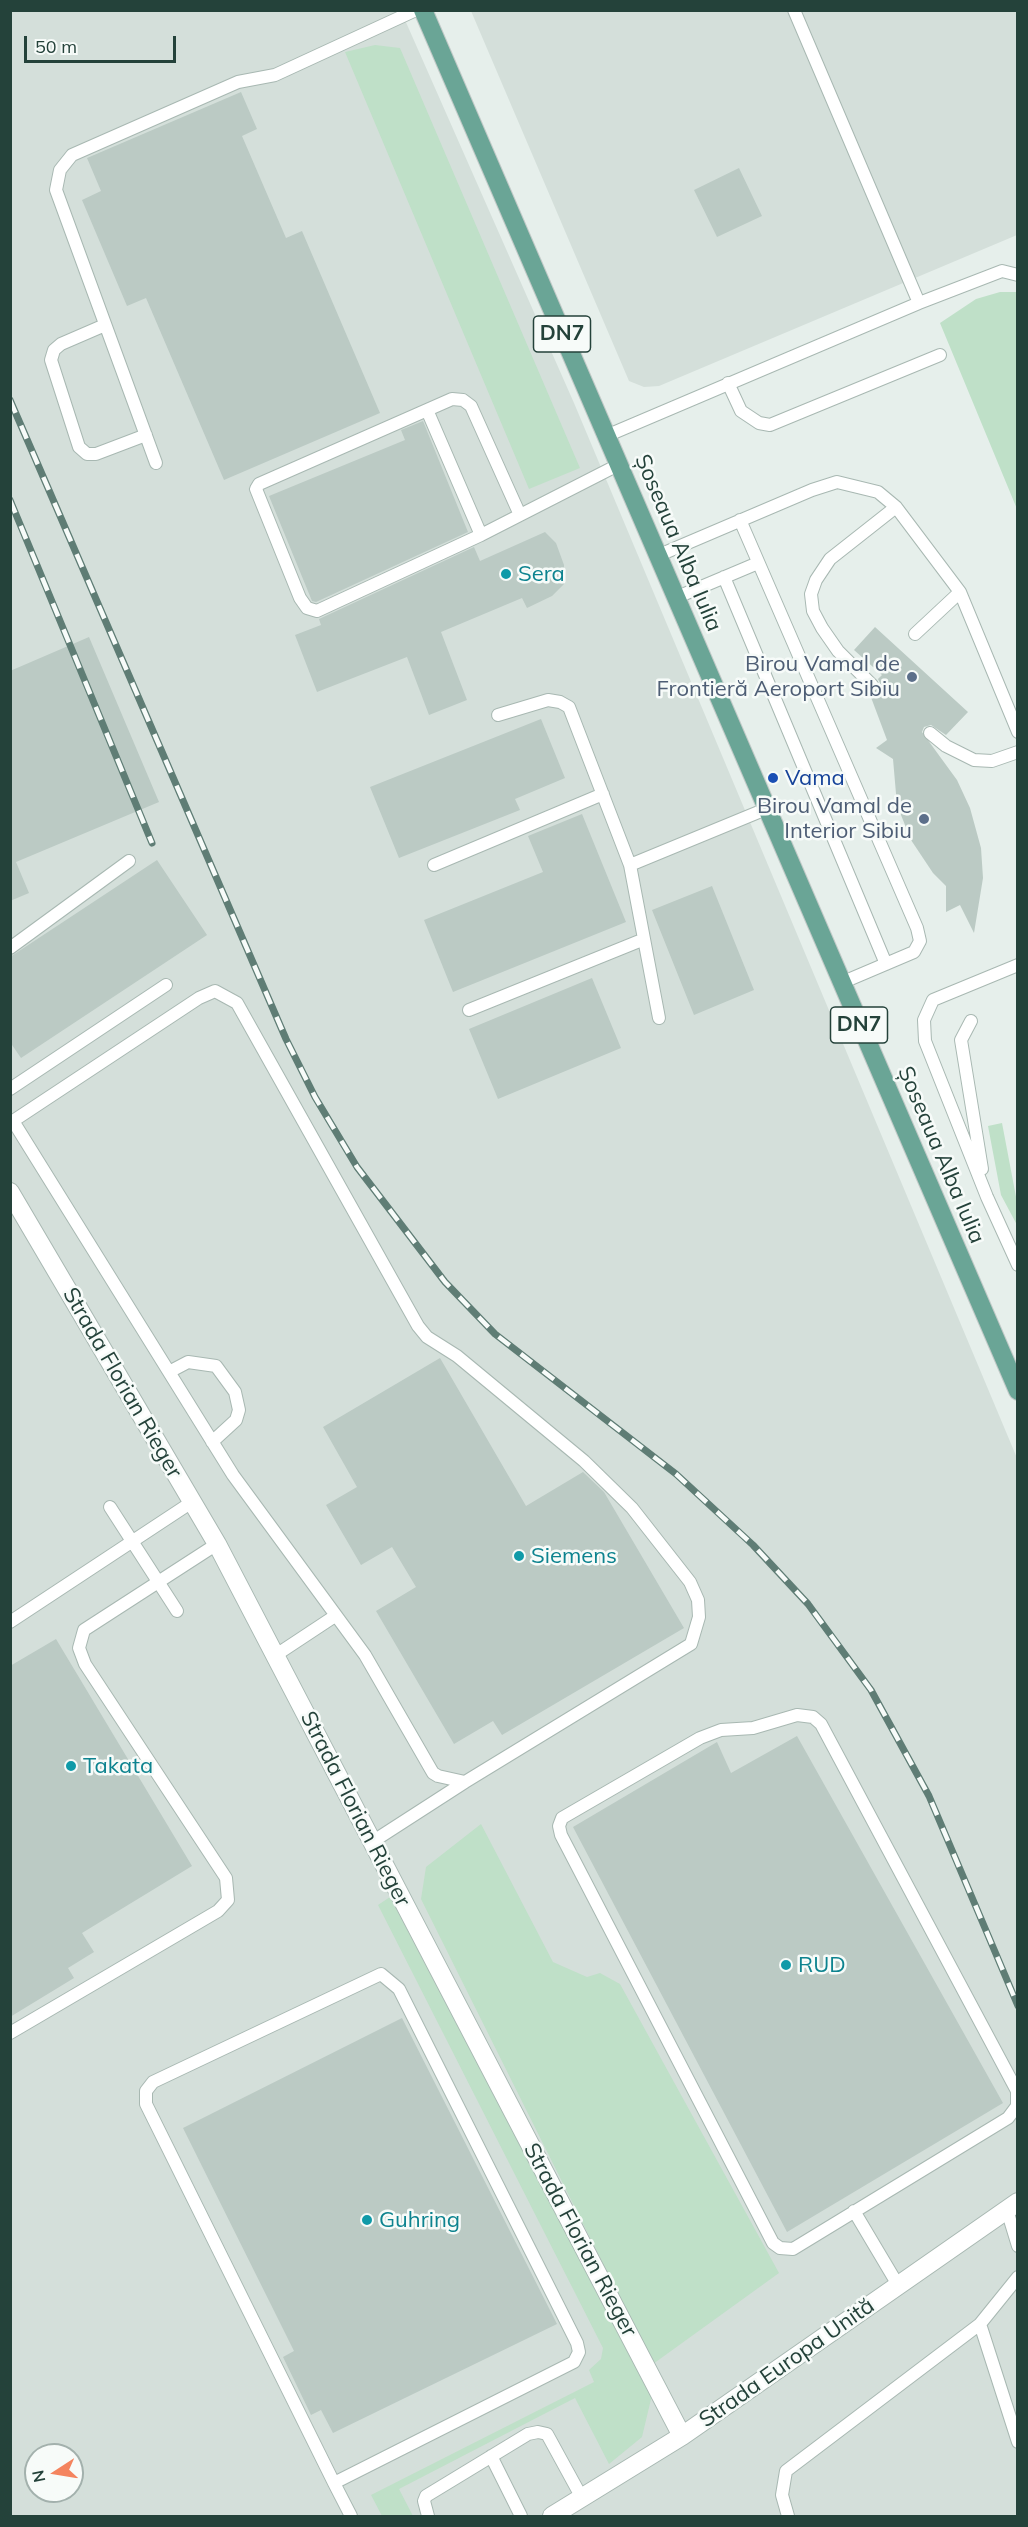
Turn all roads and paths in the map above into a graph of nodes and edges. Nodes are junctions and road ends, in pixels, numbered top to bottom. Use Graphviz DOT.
graph roads {
  1 [pos="416,10"];
  2 [pos="423,10"];
  3 [pos="794,10"];
  4 [pos="1017,264"];
  5 [pos="1002,271"];
  6 [pos="1017,275"];
  7 [pos="919,303"];
  8 [pos="105,325"];
  9 [pos="940,355"];
  10 [pos="728,383"];
  11 [pos="427,410"];
  12 [pos="146,435"];
  13 [pos="606,436"];
  14 [pos="156,464"];
  15 [pos="618,465"];
  16 [pos="896,507"];
  17 [pos="520,515"];
  18 [pos="741,520"];
  19 [pos="481,535"];
  20 [pos="657,556"];
  21 [pos="759,563"];
  22 [pos="724,577"];
  23 [pos="960,592"];
  24 [pos="675,598"];
  25 [pos="915,634"];
  26 [pos="872,685"];
  27 [pos="498,715"];
  28 [pos="1017,732"];
  29 [pos="930,733"];
  30 [pos="1017,752"];
  31 [pos="603,794"];
  32 [pos="766,809"];
  33 [pos="129,861"];
  34 [pos="434,865"];
  35 [pos="630,865"];
  36 [pos="642,940"];
  37 [pos="10,948"];
  38 [pos="886,964"];
  39 [pos="1017,965"];
  40 [pos="841,983"];
  41 [pos="166,985"];
  42 [pos="469,1010"];
  43 [pos="659,1018"];
  44 [pos="971,1022"];
  45 [pos="10,1089"];
  46 [pos="12,1122"];
  47 [pos="10,1192"];
  48 [pos="987,1197"];
  49 [pos="1017,1265"];
  50 [pos="169,1372"];
  51 [pos="1017,1391"];
  52 [pos="212,1442"];
  53 [pos="192,1502"];
  54 [pos="110,1507"];
  55 [pos="133,1542"];
  56 [pos="217,1544"];
  57 [pos="160,1581"];
  58 [pos="177,1611"];
  59 [pos="335,1616"];
  60 [pos="10,1622"];
  61 [pos="276,1655"];
  62 [pos="465,1782"];
  63 [pos="372,1842"];
  64 [pos="10,2033"];
  65 [pos="1012,2206"];
  66 [pos="854,2211"];
  67 [pos="1017,2246"];
  68 [pos="1017,2277"];
  69 [pos="898,2285"];
  70 [pos="980,2324"];
  71 [pos="682,2436"];
  72 [pos="1017,2442"];
  73 [pos="490,2456"];
  74 [pos="334,2483"];
  75 [pos="582,2499"];
  76 [pos="351,2517"];
  77 [pos="428,2517"];
  78 [pos="521,2517"];
  79 [pos="552,2517"];
  80 [pos="788,2517"];
  1 -- 8 [label="lane"];
  2 -- 13 [label="main road, Șoseaua Alba Iulia / DN7"];
  3 -- 7 [label="lane"];
  4 -- 5 [label="lane"];
  5 -- 6 [label="lane"];
  5 -- 7 [label="lane"];
  7 -- 10 [label="lane"];
  8 -- 12 [label="lane"];
  8 -- 12 [label="lane"];
  9 -- 10 [label="lane"];
  10 -- 13 [label="lane"];
  11 -- 17 [label="lane"];
  11 -- 19 [label="lane"];
  11 -- 19 [label="lane"];
  12 -- 14 [label="lane"];
  13 -- 15 [label="main road, Șoseaua Alba Iulia / DN7"];
  15 -- 17 [label="lane"];
  15 -- 20 [label="main road, Șoseaua Alba Iulia / DN7"];
  16 -- 18 [label="lane"];
  16 -- 23 [label="lane"];
  16 -- 26 [label="lane"];
  17 -- 19 [label="lane"];
  18 -- 20 [label="lane"];
  18 -- 21 [label="lane"];
  20 -- 24 [label="main road, Șoseaua Alba Iulia / DN7"];
  21 -- 22 [label="lane"];
  21 -- 38 [label="lane"];
  22 -- 24 [label="lane"];
  22 -- 38 [label="lane"];
  23 -- 25 [label="lane"];
  23 -- 28 [label="lane"];
  24 -- 32 [label="main road, Șoseaua Alba Iulia / DN7"];
  27 -- 31 [label="lane"];
  29 -- 30 [label="lane"];
  31 -- 34 [label="lane"];
  31 -- 35 [label="lane"];
  32 -- 35 [label="lane"];
  32 -- 40 [label="main road, Șoseaua Alba Iulia / DN7"];
  33 -- 37 [label="lane"];
  35 -- 36 [label="lane"];
  36 -- 42 [label="lane"];
  36 -- 43 [label="lane"];
  38 -- 40 [label="lane"];
  39 -- 48 [label="lane"];
  40 -- 51 [label="main road, Șoseaua Alba Iulia / DN7"];
  41 -- 45 [label="lane"];
  44 -- 48 [label="lane"];
  46 -- 50 [label="lane"];
  46 -- 62 [label="lane"];
  47 -- 53 [label="street, Strada Florian Rieger"];
  48 -- 49 [label="lane"];
  50 -- 52 [label="lane"];
  50 -- 52 [label="lane"];
  52 -- 59 [label="lane"];
  53 -- 55 [label="lane"];
  53 -- 56 [label="street, Strada Florian Rieger"];
  54 -- 55 [label="lane"];
  55 -- 57 [label="lane"];
  55 -- 60 [label="lane"];
  56 -- 57 [label="lane"];
  56 -- 61 [label="street, Strada Florian Rieger"];
  57 -- 58 [label="lane"];
  57 -- 64 [label="lane"];
  59 -- 61 [label="lane"];
  59 -- 62 [label="lane"];
  61 -- 63 [label="street, Strada Florian Rieger"];
  62 -- 63 [label="lane"];
  63 -- 71 [label="street, Strada Florian Rieger"];
  65 -- 67 [label="lane"];
  65 -- 69 [label="street, Strada Europa Unită"];
  66 -- 66 [label="lane"];
  66 -- 69 [label="lane"];
  68 -- 70 [label="lane"];
  69 -- 71 [label="street, Strada Europa Unită"];
  70 -- 72 [label="lane"];
  70 -- 80 [label="lane"];
  71 -- 75 [label="street, Strada Europa Unită"];
  73 -- 75 [label="lane"];
  73 -- 77 [label="lane"];
  73 -- 78 [label="lane"];
  74 -- 74 [label="lane"];
  74 -- 76 [label="lane"];
  75 -- 79 [label="street, Strada Europa Unită"];
}
